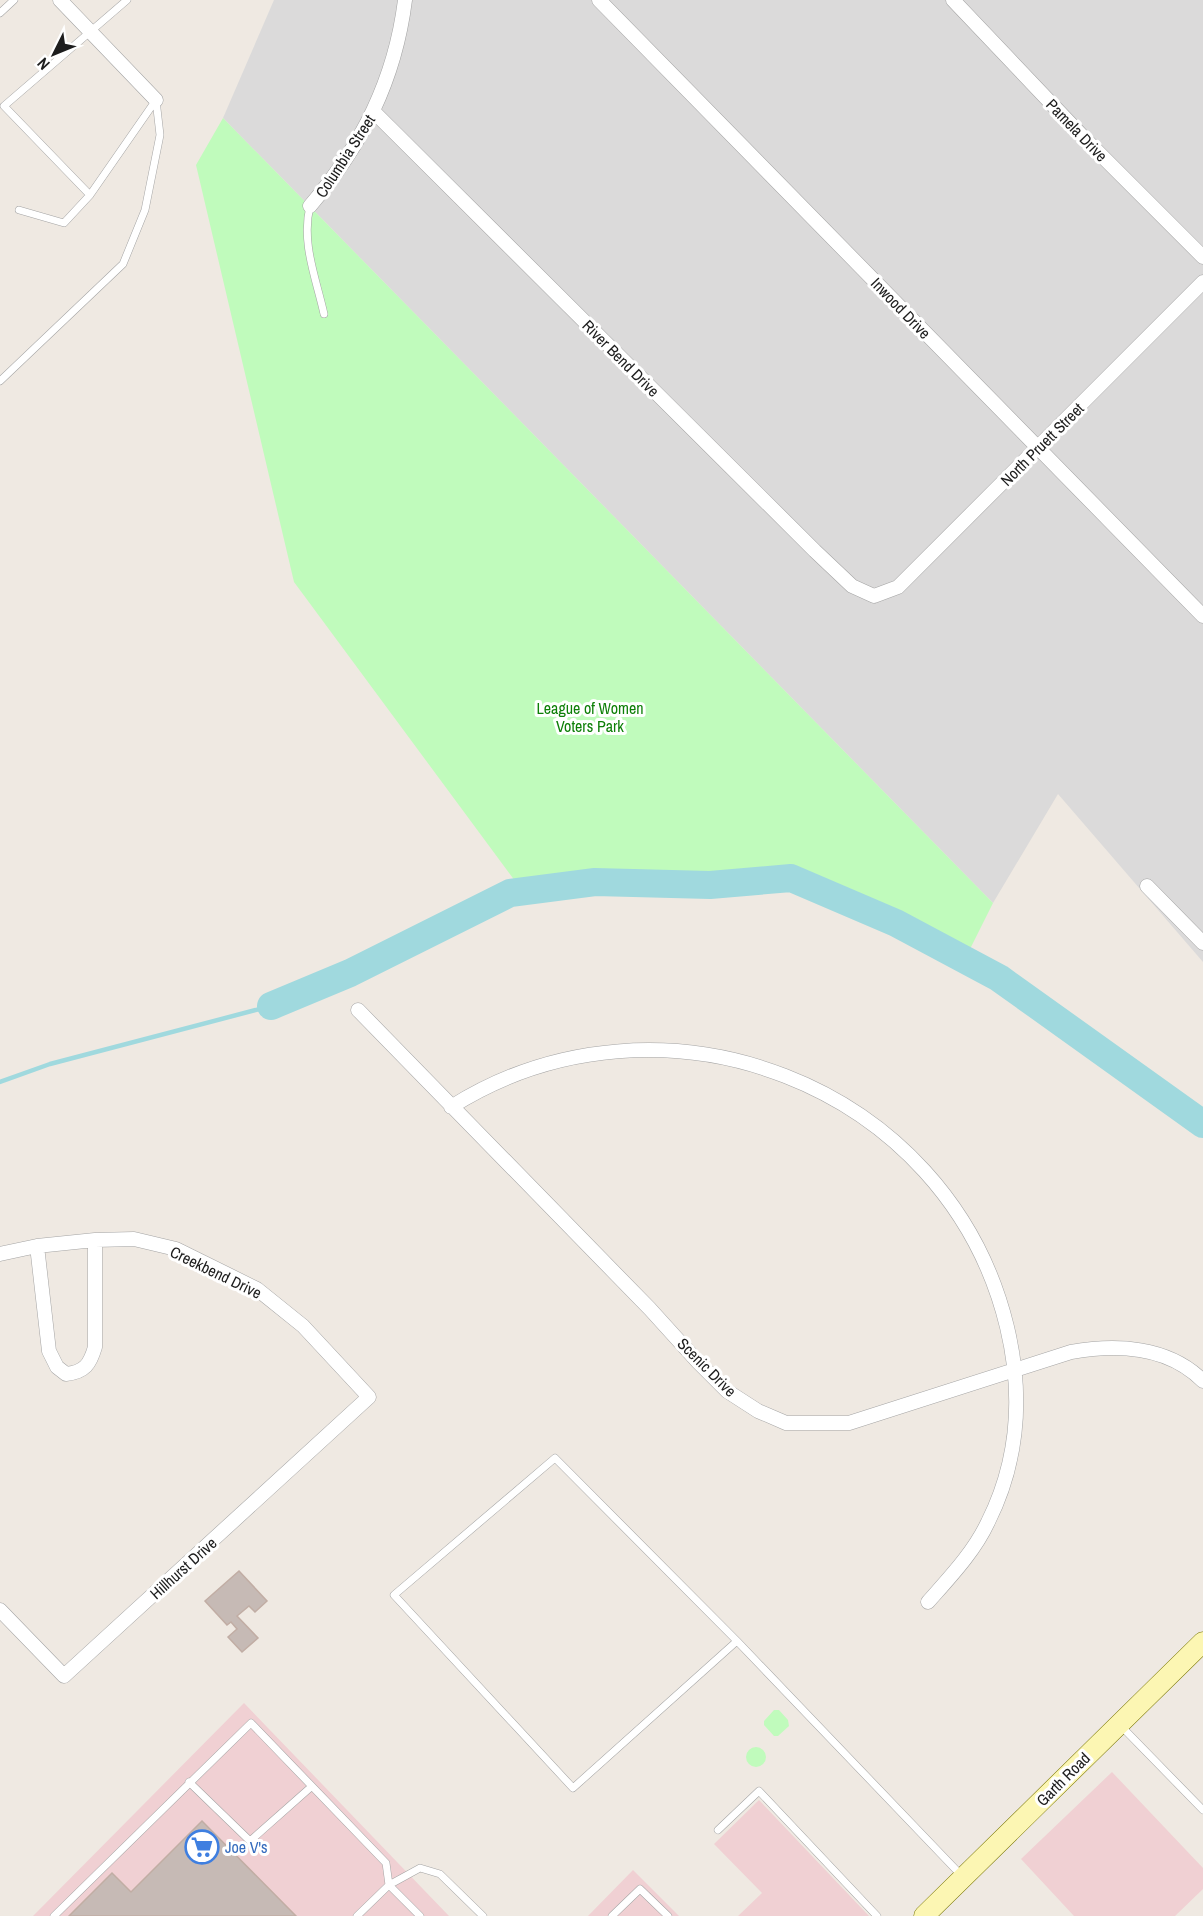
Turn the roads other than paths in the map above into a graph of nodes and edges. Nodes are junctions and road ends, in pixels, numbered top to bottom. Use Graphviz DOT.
graph roads {
  1 [pos="14,0"];
  2 [pos="60,0"];
  3 [pos="128,0"];
  4 [pos="405,0"];
  5 [pos="599,0"];
  6 [pos="953,0"];
  7 [pos="0,13"];
  8 [pos="90,32"];
  9 [pos="156,100"];
  10 [pos="374,112"];
  11 [pos="90,195"];
  12 [pos="310,207"];
  13 [pos="19,210"];
  14 [pos="1203,257"];
  15 [pos="1203,282"];
  16 [pos="324,314"];
  17 [pos="0,381"];
  18 [pos="1039,448"];
  19 [pos="874,596"];
  20 [pos="1203,616"];
  21 [pos="1147,886"];
  22 [pos="1203,944"];
  23 [pos="358,1010"];
  24 [pos="451,1107"];
  25 [pos="94,1240"];
  26 [pos="37,1246"];
  27 [pos="0,1254"];
  28 [pos="1014,1370"];
  29 [pos="1203,1381"];
  30 [pos="369,1397"];
  31 [pos="928,1602"];
  32 [pos="0,1610"];
  33 [pos="737,1641"];
  34 [pos="1203,1642"];
  35 [pos="1118,1724"];
  36 [pos="189,1782"];
  37 [pos="311,1787"];
  38 [pos="1203,1810"];
  39 [pos="718,1830"];
  40 [pos="963,1877"];
  41 [pos="389,1886"];
  42 [pos="932,1913"];
  43 [pos="54,1916"];
  44 [pos="357,1916"];
  45 [pos="420,1916"];
  46 [pos="483,1916"];
  47 [pos="612,1916"];
  48 [pos="668,1916"];
  49 [pos="877,1916"];
  1 -- 7 [label="lane"];
  2 -- 8 [label="street"];
  3 -- 8 [label="lane"];
  4 -- 10 [label="street, Columbia Street"];
  5 -- 18 [label="street, Inwood Drive"];
  6 -- 14 [label="street, Pamela Drive"];
  8 -- 9 [label="street"];
  8 -- 11 [label="lane"];
  9 -- 11 [label="lane"];
  9 -- 17 [label="lane"];
  10 -- 12 [label="street, Columbia Street"];
  10 -- 19 [label="street, River Bend Drive"];
  11 -- 13 [label="lane"];
  12 -- 16 [label="lane"];
  15 -- 18 [label="street, North Pruett Street"];
  18 -- 19 [label="street, North Pruett Street"];
  18 -- 20 [label="street, Inwood Drive"];
  21 -- 22 [label="street"];
  23 -- 24 [label="street, Scenic Drive"];
  24 -- 28 [label="street, Scenic Drive"];
  24 -- 28 [label="street"];
  25 -- 26 [label="street, Creekbend Drive"];
  25 -- 26 [label="street"];
  25 -- 30 [label="street, Creekbend Drive"];
  26 -- 27 [label="street, Creekbend Drive"];
  28 -- 29 [label="street, Scenic Drive"];
  28 -- 31 [label="street"];
  30 -- 32 [label="street, Hillhurst Drive"];
  33 -- 33 [label="lane"];
  33 -- 40 [label="lane"];
  34 -- 35 [label="main road, Garth Road"];
  35 -- 38 [label="lane"];
  35 -- 40 [label="main road, Garth Road"];
  36 -- 37 [label="lane"];
  36 -- 37 [label="lane"];
  36 -- 43 [label="lane"];
  37 -- 41 [label="lane"];
  39 -- 49 [label="lane"];
  40 -- 42 [label="main road, Garth Road"];
  41 -- 44 [label="lane"];
  41 -- 45 [label="lane"];
  41 -- 46 [label="lane"];
  47 -- 48 [label="lane"];
}
